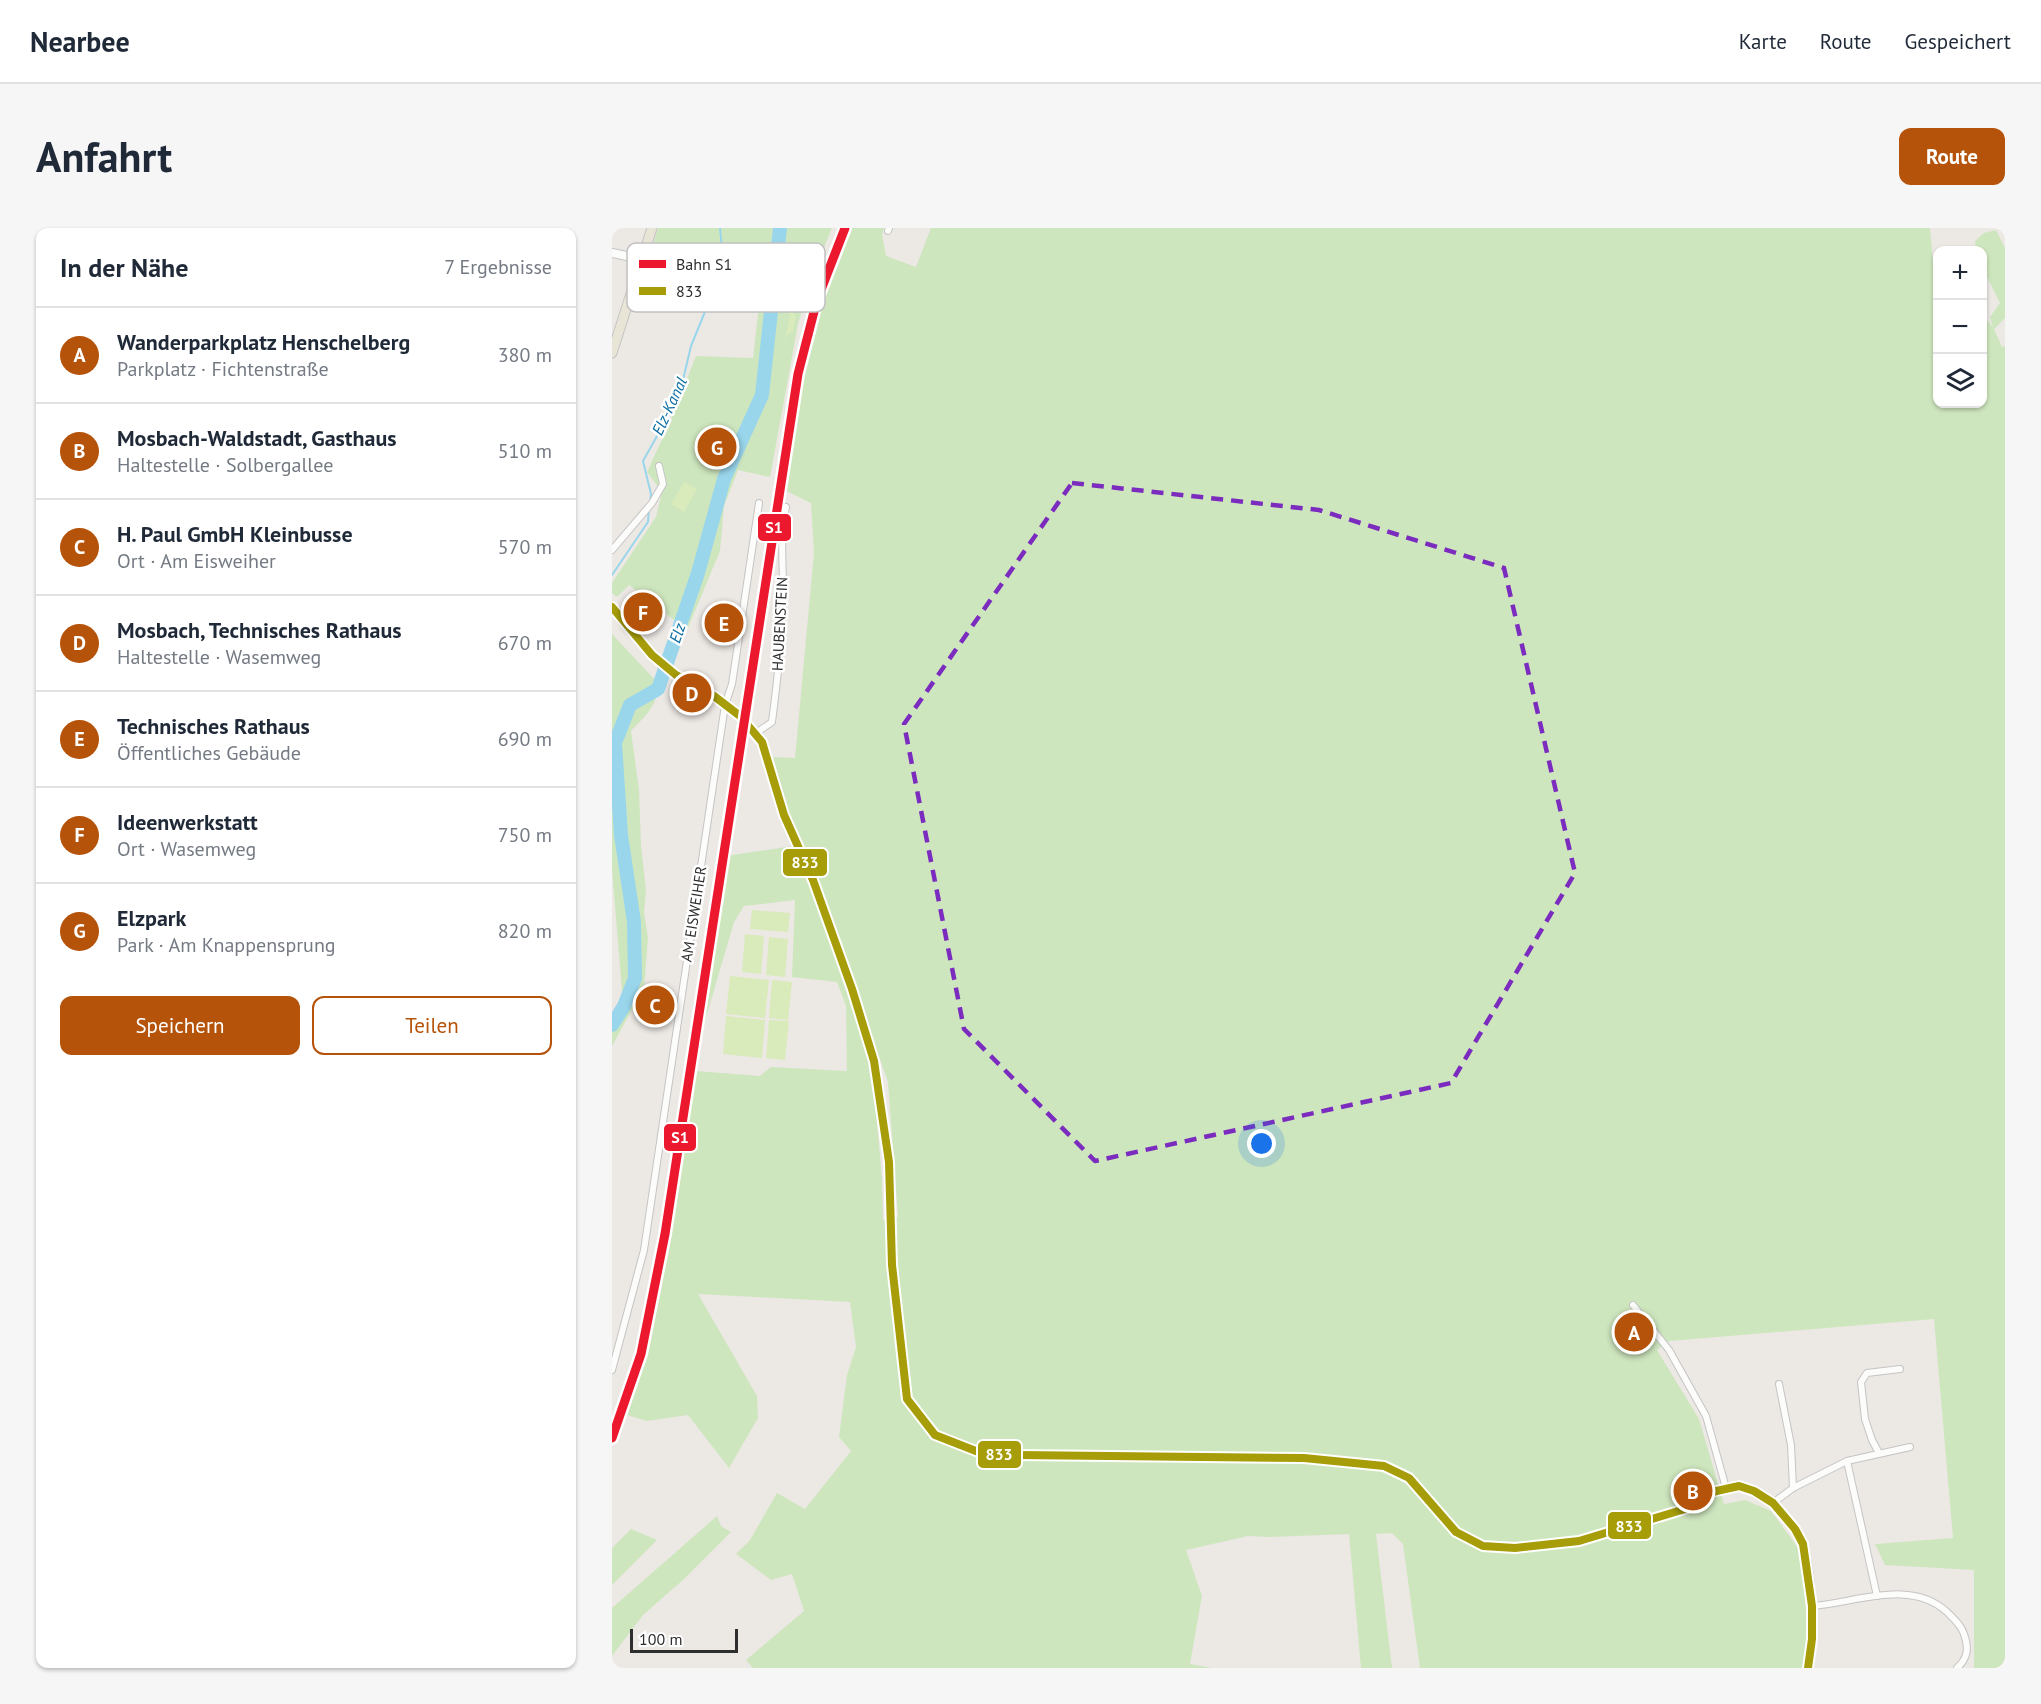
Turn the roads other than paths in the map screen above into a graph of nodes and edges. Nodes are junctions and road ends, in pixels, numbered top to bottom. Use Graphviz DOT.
graph roads {
  1 [pos="652,228"];
  2 [pos="647,243"];
  3 [pos="612,253"];
  4 [pos="627,256"];
  5 [pos="627,304"];
  6 [pos="612,353"];
  7 [pos="659,466"];
  8 [pos="759,503"];
  9 [pos="786,507"];
  10 [pos="612,550"];
  11 [pos="612,607"];
  12 [pos="725,705"];
  13 [pos="756,733"];
  14 [pos="1633,1305"];
  15 [pos="1900,1369"];
  16 [pos="612,1370"];
  17 [pos="1779,1384"];
  18 [pos="1911,1447"];
  19 [pos="1880,1453"];
  20 [pos="1847,1461"];
  21 [pos="1726,1488"];
  22 [pos="1793,1488"];
  23 [pos="1773,1503"];
  24 [pos="1877,1596"];
  25 [pos="1812,1606"];
  26 [pos="1809,1668"];
  27 [pos="1957,1668"];
  1 -- 2 [label="main road"];
  3 -- 4 [label="street"];
  5 -- 6 [label="main road"];
  7 -- 10 [label="street"];
  8 -- 12 [label="street, AM EISWEIHER"];
  9 -- 13 [label="street, HAUBENSTEIN"];
  11 -- 12 [label="street"];
  12 -- 13 [label="street"];
  12 -- 16 [label="street, AM EISWEIHER"];
  13 -- 21 [label="street"];
  14 -- 21 [label="street"];
  15 -- 19 [label="street"];
  17 -- 22 [label="street"];
  18 -- 19 [label="street"];
  19 -- 20 [label="street"];
  20 -- 22 [label="street"];
  20 -- 24 [label="street"];
  21 -- 23 [label="street"];
  22 -- 23 [label="street"];
  23 -- 25 [label="street"];
  24 -- 25 [label="street"];
  24 -- 27 [label="street"];
  25 -- 26 [label="street"];
}
